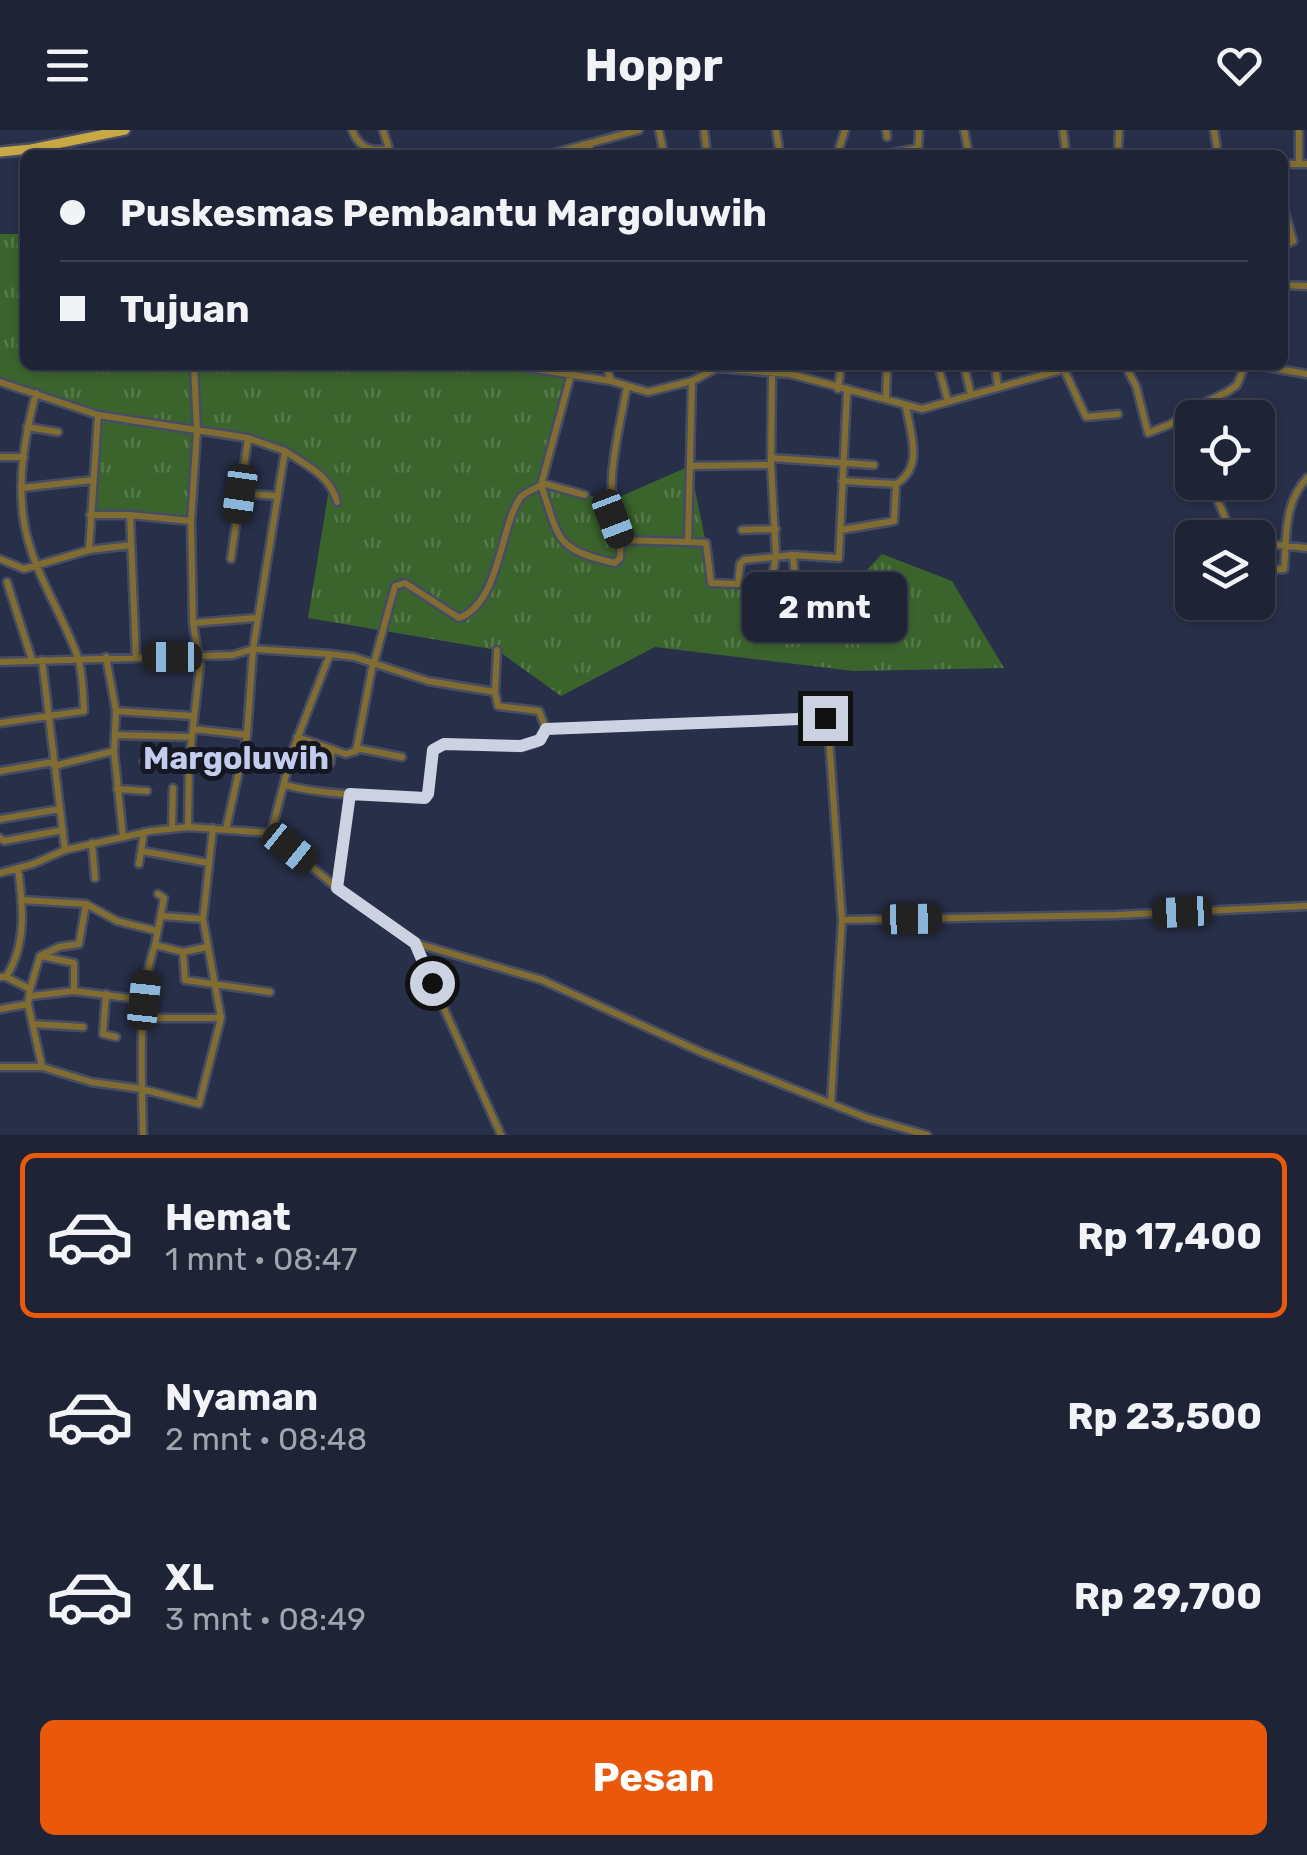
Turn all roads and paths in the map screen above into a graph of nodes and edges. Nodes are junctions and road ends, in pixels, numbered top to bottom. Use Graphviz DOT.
graph roads {
  1 [pos="125,130"];
  2 [pos="352,130"];
  3 [pos="639,130"];
  4 [pos="1299,130"];
  5 [pos="590,144"];
  6 [pos="21,150"];
  7 [pos="369,150"];
  8 [pos="567,150"];
  9 [pos="589,150"];
  10 [pos="1303,164"];
  11 [pos="194,370"];
  12 [pos="545,370"];
  13 [pos="608,370"];
  14 [pos="710,370"];
  15 [pos="748,370"];
  16 [pos="790,370"];
  17 [pos="841,370"];
  18 [pos="887,370"];
  19 [pos="939,370"];
  20 [pos="965,370"];
  21 [pos="996,370"];
  22 [pos="1056,370"];
  23 [pos="1063,370"];
  24 [pos="1128,370"];
  25 [pos="1243,370"];
  26 [pos="772,373"];
  27 [pos="572,374"];
  28 [pos="611,381"];
  29 [pos="692,381"];
  30 [pos="0,382"];
  31 [pos="627,386"];
  32 [pos="998,388"];
  33 [pos="842,390"];
  34 [pos="36,393"];
  35 [pos="971,395"];
  36 [pos="886,398"];
  37 [pos="1211,400"];
  38 [pos="948,402"];
  39 [pos="906,408"];
  40 [pos="1118,414"];
  41 [pos="98,415"];
  42 [pos="1175,420"];
  43 [pos="27,427"];
  44 [pos="197,431"];
  45 [pos="58,432"];
  46 [pos="248,438"];
  47 [pos="285,451"];
  48 [pos="24,456"];
  49 [pos="0,457"];
  50 [pos="771,461"];
  51 [pos="841,464"];
  52 [pos="874,465"];
  53 [pos="690,466"];
  54 [pos="1307,478"];
  55 [pos="93,480"];
  56 [pos="842,481"];
  57 [pos="541,484"];
  58 [pos="896,484"];
  59 [pos="21,488"];
  60 [pos="240,494"];
  61 [pos="584,494"];
  62 [pos="278,496"];
  63 [pos="336,502"];
  64 [pos="90,515"];
  65 [pos="130,515"];
  66 [pos="190,520"];
  67 [pos="776,528"];
  68 [pos="742,530"];
  69 [pos="842,530"];
  70 [pos="621,540"];
  71 [pos="688,542"];
  72 [pos="131,545"];
  73 [pos="1275,546"];
  74 [pos="1285,547"];
  75 [pos="1307,548"];
  76 [pos="89,550"];
  77 [pos="776,556"];
  78 [pos="793,556"];
  79 [pos="0,559"];
  80 [pos="230,559"];
  81 [pos="38,567"];
  82 [pos="1275,570"];
  83 [pos="7,582"];
  84 [pos="738,584"];
  85 [pos="779,612"];
  86 [pos="823,616"];
  87 [pos="258,618"];
  88 [pos="798,618"];
  89 [pos="193,624"];
  90 [pos="252,649"];
  91 [pos="498,650"];
  92 [pos="330,654"];
  93 [pos="198,656"];
  94 [pos="106,657"];
  95 [pos="136,657"];
  96 [pos="32,660"];
  97 [pos="42,660"];
  98 [pos="79,660"];
  99 [pos="0,662"];
  100 [pos="374,663"];
  101 [pos="495,692"];
  102 [pos="116,712"];
  103 [pos="48,716"];
  104 [pos="193,716"];
  105 [pos="0,723"];
  106 [pos="546,729"];
  107 [pos="192,733"];
  108 [pos="117,735"];
  109 [pos="247,735"];
  110 [pos="297,738"];
  111 [pos="356,748"];
  112 [pos="332,749"];
  113 [pos="114,751"];
  114 [pos="402,758"];
  115 [pos="144,761"];
  116 [pos="190,762"];
  117 [pos="330,763"];
  118 [pos="54,764"];
  119 [pos="0,770"];
  120 [pos="285,785"];
  121 [pos="172,788"];
  122 [pos="117,789"];
  123 [pos="147,791"];
  124 [pos="350,794"];
  125 [pos="60,809"];
  126 [pos="0,820"];
  127 [pos="188,827"];
  128 [pos="172,828"];
  129 [pos="214,828"];
  130 [pos="226,829"];
  131 [pos="62,830"];
  132 [pos="144,832"];
  133 [pos="271,832"];
  134 [pos="123,837"];
  135 [pos="0,838"];
  136 [pos="92,843"];
  137 [pos="65,850"];
  138 [pos="142,851"];
  139 [pos="209,863"];
  140 [pos="139,864"];
  141 [pos="18,868"];
  142 [pos="0,873"];
  143 [pos="95,878"];
  144 [pos="337,888"];
  145 [pos="158,894"];
  146 [pos="22,900"];
  147 [pos="86,904"];
  148 [pos="1307,906"];
  149 [pos="162,916"];
  150 [pos="204,919"];
  151 [pos="842,920"];
  152 [pos="157,931"];
  153 [pos="415,943"];
  154 [pos="156,945"];
  155 [pos="207,947"];
  156 [pos="183,952"];
  157 [pos="40,956"];
  158 [pos="3,977"];
  159 [pos="213,983"];
  160 [pos="74,992"];
  161 [pos="270,992"];
  162 [pos="106,994"];
  163 [pos="29,997"];
  164 [pos="144,1000"];
  165 [pos="0,1009"];
  166 [pos="145,1018"];
  167 [pos="221,1018"];
  168 [pos="32,1024"];
  169 [pos="83,1028"];
  170 [pos="116,1037"];
  171 [pos="42,1066"];
  172 [pos="0,1067"];
  173 [pos="142,1089"];
  174 [pos="830,1104"];
  175 [pos="143,1135"];
  176 [pos="501,1135"];
  177 [pos="926,1135"];
  1 -- 6 [label="main road"];
  2 -- 7 [label="street"];
  3 -- 5 [label="street"];
  4 -- 10 [label="street"];
  5 -- 8 [label="street"];
  5 -- 9 [label="street"];
  11 -- 44 [label="street"];
  12 -- 27 [label="street"];
  13 -- 28 [label="street"];
  14 -- 29 [label="street"];
  15 -- 26 [label="street"];
  16 -- 26 [label="street"];
  16 -- 33 [label="street"];
  17 -- 33 [label="street"];
  18 -- 36 [label="street"];
  19 -- 38 [label="street"];
  20 -- 35 [label="street"];
  21 -- 32 [label="street"];
  22 -- 32 [label="street"];
  23 -- 40 [label="street"];
  24 -- 42 [label="street"];
  25 -- 37 [label="street"];
  26 -- 50 [label="street"];
  27 -- 28 [label="street"];
  27 -- 57 [label="street"];
  28 -- 31 [label="street"];
  29 -- 31 [label="street"];
  29 -- 53 [label="street"];
  30 -- 34 [label="street"];
  31 -- 70 [label="street"];
  32 -- 35 [label="street"];
  33 -- 36 [label="street"];
  33 -- 51 [label="street"];
  34 -- 41 [label="street"];
  34 -- 43 [label="street"];
  35 -- 38 [label="street"];
  36 -- 39 [label="street"];
  38 -- 39 [label="street"];
  39 -- 58 [label="street"];
  41 -- 44 [label="street"];
  41 -- 55 [label="street"];
  43 -- 45 [label="street"];
  43 -- 48 [label="street"];
  44 -- 46 [label="street"];
  44 -- 66 [label="street"];
  46 -- 47 [label="street"];
  46 -- 60 [label="street"];
  47 -- 62 [label="street"];
  47 -- 63 [label="street"];
  48 -- 49 [label="street"];
  48 -- 59 [label="street"];
  50 -- 51 [label="street"];
  50 -- 53 [label="street"];
  50 -- 67 [label="street"];
  51 -- 52 [label="street"];
  51 -- 56 [label="street"];
  53 -- 71 [label="street"];
  54 -- 74 [label="street"];
  55 -- 59 [label="street"];
  55 -- 64 [label="street"];
  56 -- 58 [label="street"];
  56 -- 69 [label="street"];
  57 -- 61 [label="street"];
  57 -- 70 [label="street"];
  57 -- 100 [label="street"];
  58 -- 69 [label="street"];
  59 -- 81 [label="street"];
  60 -- 62 [label="street"];
  60 -- 80 [label="street"];
  62 -- 87 [label="street"];
  64 -- 65 [label="street"];
  64 -- 76 [label="street"];
  65 -- 66 [label="street"];
  65 -- 72 [label="street"];
  66 -- 89 [label="street"];
  67 -- 68 [label="street"];
  67 -- 77 [label="street"];
  69 -- 78 [label="street"];
  70 -- 71 [label="street"];
  71 -- 84 [label="street"];
  72 -- 76 [label="street"];
  72 -- 95 [label="street"];
  73 -- 74 [label="street"];
  74 -- 75 [label="street"];
  74 -- 82 [label="street"];
  76 -- 81 [label="street"];
  77 -- 78 [label="street"];
  77 -- 84 [label="street"];
  77 -- 84 [label="street"];
  78 -- 88 [label="street"];
  79 -- 81 [label="street"];
  81 -- 98 [label="street"];
  83 -- 96 [label="street"];
  85 -- 88 [label="street"];
  86 -- 88 [label="street"];
  87 -- 89 [label="street"];
  87 -- 90 [label="street"];
  89 -- 93 [label="street"];
  90 -- 92 [label="street"];
  90 -- 93 [label="street"];
  90 -- 109 [label="street"];
  91 -- 101 [label="street"];
  92 -- 100 [label="street"];
  92 -- 110 [label="street"];
  93 -- 95 [label="street"];
  93 -- 104 [label="street"];
  94 -- 95 [label="street"];
  94 -- 98 [label="street"];
  94 -- 102 [label="street"];
  96 -- 97 [label="street"];
  96 -- 99 [label="street"];
  97 -- 98 [label="street"];
  97 -- 103 [label="street"];
  98 -- 103 [label="street"];
  100 -- 101 [label="street"];
  100 -- 111 [label="street"];
  101 -- 106 [label="street"];
  102 -- 104 [label="street"];
  102 -- 108 [label="street"];
  103 -- 105 [label="street"];
  103 -- 118 [label="street"];
  104 -- 107 [label="street"];
  106 -- 124 [label="street"];
  106 -- 151 [label="street"];
  107 -- 108 [label="street"];
  107 -- 109 [label="street"];
  107 -- 116 [label="street"];
  108 -- 113 [label="street"];
  109 -- 130 [label="street"];
  110 -- 112 [label="street"];
  110 -- 120 [label="street"];
  111 -- 112 [label="street"];
  111 -- 114 [label="street"];
  112 -- 117 [label="street"];
  113 -- 118 [label="street"];
  113 -- 122 [label="street"];
  115 -- 116 [label="street"];
  116 -- 127 [label="street"];
  118 -- 119 [label="street"];
  118 -- 125 [label="street"];
  120 -- 124 [label="street"];
  120 -- 133 [label="street"];
  121 -- 128 [label="street"];
  122 -- 123 [label="street"];
  122 -- 134 [label="street"];
  124 -- 144 [label="street"];
  125 -- 126 [label="street"];
  125 -- 131 [label="street"];
  127 -- 128 [label="street"];
  127 -- 129 [label="street"];
  128 -- 132 [label="street"];
  129 -- 130 [label="street"];
  129 -- 139 [label="street"];
  130 -- 133 [label="street"];
  131 -- 135 [label="street"];
  131 -- 137 [label="street"];
  132 -- 134 [label="street"];
  132 -- 138 [label="street"];
  133 -- 144 [label="street"];
  134 -- 136 [label="street"];
  136 -- 137 [label="street"];
  136 -- 143 [label="street"];
  137 -- 141 [label="street"];
  138 -- 139 [label="street"];
  138 -- 140 [label="street"];
  139 -- 150 [label="street"];
  141 -- 142 [label="street"];
  141 -- 146 [label="street"];
  144 -- 153 [label="street"];
  145 -- 149 [label="street"];
  146 -- 147 [label="street"];
  146 -- 158 [label="street"];
  147 -- 152 [label="street"];
  147 -- 157 [label="street"];
  148 -- 151 [label="street"];
  149 -- 150 [label="street"];
  149 -- 152 [label="street"];
  150 -- 155 [label="street"];
  151 -- 174 [label="street"];
  152 -- 154 [label="street"];
  153 -- 174 [label="street"];
  153 -- 176 [label="street"];
  154 -- 156 [label="street"];
  154 -- 164 [label="street"];
  155 -- 156 [label="street"];
  155 -- 159 [label="street"];
  156 -- 159 [label="street"];
  157 -- 160 [label="street"];
  157 -- 163 [label="street"];
  158 -- 163 [label="street"];
  159 -- 161 [label="street"];
  159 -- 167 [label="street"];
  160 -- 162 [label="street"];
  160 -- 163 [label="street"];
  162 -- 164 [label="street"];
  162 -- 170 [label="street"];
  163 -- 165 [label="street"];
  163 -- 168 [label="street"];
  164 -- 166 [label="street"];
  166 -- 167 [label="street"];
  166 -- 173 [label="street"];
  167 -- 173 [label="street"];
  168 -- 169 [label="street"];
  168 -- 171 [label="street"];
  171 -- 172 [label="street"];
  171 -- 173 [label="street"];
  173 -- 175 [label="street"];
  174 -- 177 [label="street"];
}
